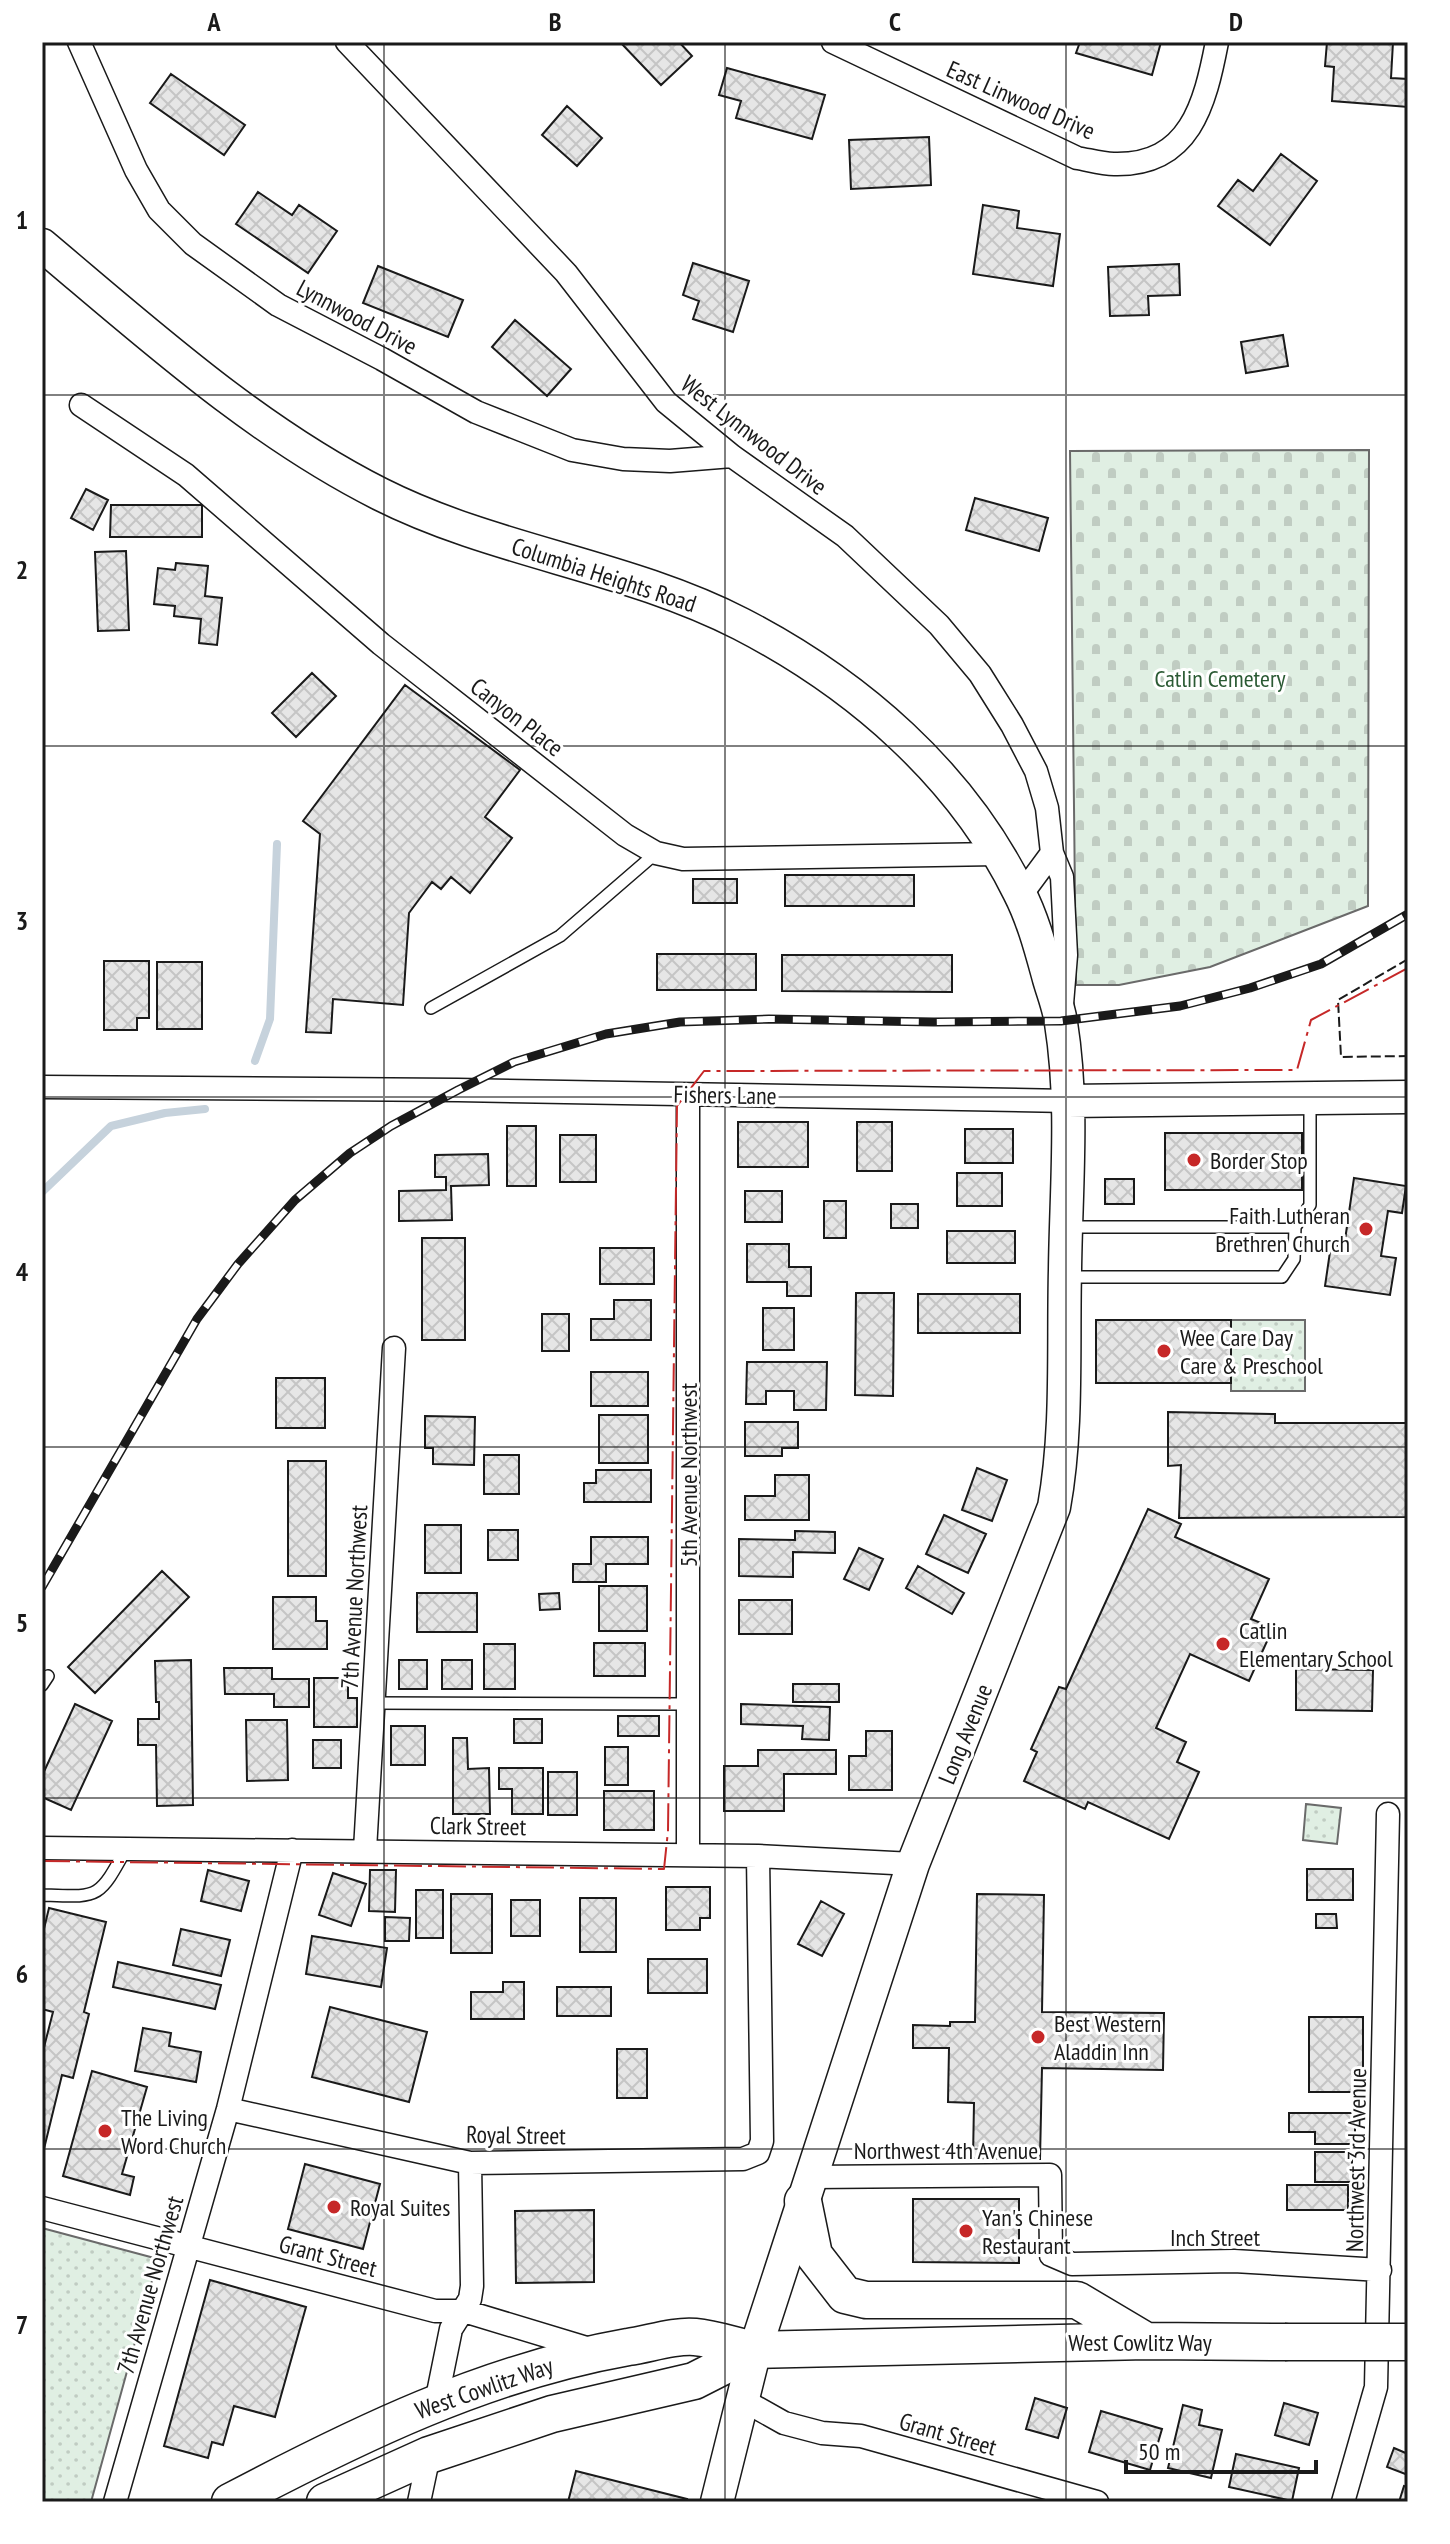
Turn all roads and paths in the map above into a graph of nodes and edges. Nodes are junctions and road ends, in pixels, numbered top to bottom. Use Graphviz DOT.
graph roads {
  1 [pos="79,42"];
  2 [pos="347,42"];
  3 [pos="833,42"];
  4 [pos="1217,42"];
  5 [pos="42,245"];
  6 [pos="81,405"];
  7 [pos="732,456"];
  8 [pos="656,853"];
  9 [pos="1052,853"];
  10 [pos="998,854"];
  11 [pos="1021,895"];
  12 [pos="431,1008"];
  13 [pos="1061,1021"];
  14 [pos="42,1087"];
  15 [pos="688,1095"];
  16 [pos="1408,1097"];
  17 [pos="1310,1098"];
  18 [pos="1068,1101"];
  19 [pos="1066,1227"];
  20 [pos="1295,1227"];
  21 [pos="1064,1277"];
  22 [pos="394,1348"];
  23 [pos="374,1703"];
  24 [pos="688,1704"];
  25 [pos="1388,1814"];
  26 [pos="42,1848"];
  27 [pos="126,1849"];
  28 [pos="292,1850"];
  29 [pos="365,1850"];
  30 [pos="688,1855"];
  31 [pos="758,1856"];
  32 [pos="913,1864"];
  33 [pos="42,1895"];
  34 [pos="228,2109"];
  35 [pos="470,2163"];
  36 [pos="807,2189"];
  37 [pos="42,2208"];
  38 [pos="188,2246"];
  39 [pos="1051,2255"];
  40 [pos="1380,2270"];
  41 [pos="464,2311"];
  42 [pos="1146,2341"];
  43 [pos="1408,2342"];
  44 [pos="755,2350"];
  45 [pos="600,2352"];
  46 [pos="743,2400"];
  47 [pos="436,2403"];
  48 [pos="429,2455"];
  49 [pos="1034,2494"];
  50 [pos="115,2502"];
  51 [pos="230,2502"];
  52 [pos="325,2502"];
  53 [pos="419,2502"];
  54 [pos="717,2502"];
  55 [pos="1097,2502"];
  56 [pos="1343,2502"];
  1 -- 7 [label="street, Lynnwood Drive"];
  2 -- 7 [label="street, West Lynnwood Drive"];
  3 -- 4 [label="street, East Linwood Drive"];
  5 -- 10 [label="street, Columbia Heights Road"];
  6 -- 8 [label="street, Canyon Place"];
  7 -- 9 [label="street, West Lynnwood Drive"];
  8 -- 10 [label="street, Canyon Place"];
  8 -- 12 [label="lane"];
  9 -- 11 [label="street"];
  9 -- 13 [label="street, West Lynnwood Drive"];
  10 -- 11 [label="street, Columbia Heights Road"];
  11 -- 13 [label="street, Columbia Heights Road"];
  13 -- 18 [label="street, Columbia Heights Road"];
  14 -- 15 [label="street, Fishers Lane"];
  15 -- 18 [label="street, Fishers Lane"];
  15 -- 24 [label="street, 5th Avenue Northwest"];
  16 -- 17 [label="street, Fishers Lane"];
  17 -- 18 [label="street, Fishers Lane"];
  17 -- 20 [label="lane"];
  18 -- 19 [label="street, Long Avenue"];
  19 -- 20 [label="lane"];
  19 -- 21 [label="street, Long Avenue"];
  20 -- 21 [label="lane"];
  21 -- 32 [label="street, Long Avenue"];
  22 -- 23 [label="street, 7th Avenue Northwest"];
  23 -- 24 [label="lane"];
  23 -- 29 [label="street, 7th Avenue Northwest"];
  24 -- 30 [label="street, 5th Avenue Northwest"];
  25 -- 40 [label="street, Northwest 3rd Avenue"];
  26 -- 27 [label="street, Clark Street"];
  27 -- 28 [label="street, Clark Street"];
  27 -- 33 [label="lane"];
  28 -- 29 [label="street, Clark Street"];
  28 -- 34 [label="street, 7th Avenue Northwest"];
  29 -- 30 [label="street, Clark Street"];
  30 -- 31 [label="street, Clark Street"];
  31 -- 32 [label="street, Clark Street"];
  31 -- 35 [label="street, Royal Street"];
  32 -- 36 [label="street, Long Avenue"];
  34 -- 35 [label="street, Royal Street"];
  34 -- 38 [label="street, 7th Avenue Northwest"];
  35 -- 41 [label="street"];
  36 -- 39 [label="street, Northwest 4th Avenue"];
  36 -- 42 [label="main road"];
  36 -- 44 [label="street, Long Avenue"];
  37 -- 38 [label="street, Grant Street"];
  38 -- 41 [label="street, Grant Street"];
  38 -- 50 [label="street, 7th Avenue Northwest"];
  39 -- 40 [label="street, Inch Street"];
  40 -- 56 [label="street, Northwest 3rd Avenue"];
  41 -- 45 [label="street, Grant Street"];
  41 -- 47 [label="street"];
  42 -- 43 [label="main road, West Cowlitz Way, bridge"];
  42 -- 44 [label="main road, West Cowlitz Way"];
  44 -- 45 [label="main road, West Cowlitz Way"];
  44 -- 46 [label="street"];
  44 -- 48 [label="main road, West Cowlitz Way"];
  45 -- 47 [label="main road, West Cowlitz Way"];
  46 -- 49 [label="street, Grant Street"];
  46 -- 54 [label="street"];
  47 -- 51 [label="main road, West Cowlitz Way"];
  48 -- 52 [label="main road, West Cowlitz Way"];
  48 -- 53 [label="street"];
  49 -- 55 [label="street, Grant Street"];
}
